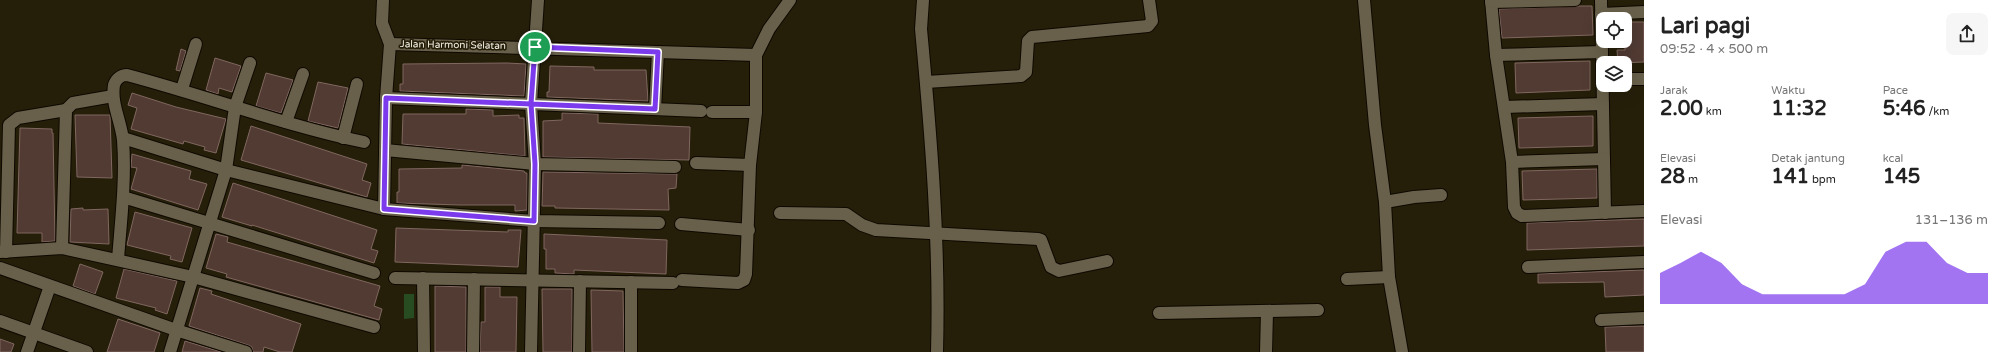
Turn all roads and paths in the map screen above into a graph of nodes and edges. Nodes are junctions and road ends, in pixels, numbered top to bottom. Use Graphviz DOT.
graph roads {
  1 [pos="383,0"];
  2 [pos="538,0"];
  3 [pos="790,0"];
  4 [pos="923,0"];
  5 [pos="1149,0"];
  6 [pos="1364,0"];
  7 [pos="1575,0"];
  8 [pos="1601,0"];
  9 [pos="1491,1"];
  10 [pos="1601,12"];
  11 [pos="1644,12"];
  12 [pos="1632,13"];
  13 [pos="196,44"];
  14 [pos="390,44"];
  15 [pos="535,47"];
  16 [pos="1602,48"];
  17 [pos="658,52"];
  18 [pos="1602,52"];
  19 [pos="756,55"];
  20 [pos="1496,55"];
  21 [pos="1602,56"];
  22 [pos="250,63"];
  23 [pos="302,74"];
  24 [pos="1632,79"];
  25 [pos="1644,79"];
  26 [pos="926,82"];
  27 [pos="357,84"];
  28 [pos="182,89"];
  29 [pos="1603,92"];
  30 [pos="113,96"];
  31 [pos="386,98"];
  32 [pos="531,104"];
  33 [pos="1603,104"];
  34 [pos="235,107"];
  35 [pos="1505,107"];
  36 [pos="655,109"];
  37 [pos="66,110"];
  38 [pos="756,112"];
  39 [pos="286,122"];
  40 [pos="123,138"];
  41 [pos="343,138"];
  42 [pos="364,142"];
  43 [pos="385,150"];
  44 [pos="1604,159"];
  45 [pos="1512,162"];
  46 [pos="696,163"];
  47 [pos="535,164"];
  48 [pos="750,165"];
  49 [pos="675,167"];
  50 [pos="226,170"];
  51 [pos="1441,195"];
  52 [pos="123,197"];
  53 [pos="1384,202"];
  54 [pos="384,209"];
  55 [pos="1644,211"];
  56 [pos="780,213"];
  57 [pos="1605,213"];
  58 [pos="534,221"];
  59 [pos="209,223"];
  60 [pos="659,224"];
  61 [pos="681,224"];
  62 [pos="749,230"];
  63 [pos="937,235"];
  64 [pos="62,248"];
  65 [pos="3,252"];
  66 [pos="118,259"];
  67 [pos="1107,261"];
  68 [pos="1644,262"];
  69 [pos="1528,267"];
  70 [pos="0,268"];
  71 [pos="374,273"];
  72 [pos="193,277"];
  73 [pos="1390,277"];
  74 [pos="395,278"];
  75 [pos="422,278"];
  76 [pos="474,279"];
  77 [pos="1347,279"];
  78 [pos="533,280"];
  79 [pos="580,281"];
  80 [pos="631,282"];
  81 [pos="50,286"];
  82 [pos="1318,310"];
  83 [pos="1267,312"];
  84 [pos="1159,313"];
  85 [pos="1644,318"];
  86 [pos="1601,320"];
  87 [pos="0,321"];
  88 [pos="374,327"];
  89 [pos="176,330"];
  90 [pos="34,333"];
  91 [pos="27,352"];
  92 [pos="87,352"];
  93 [pos="170,352"];
  94 [pos="246,352"];
  95 [pos="424,352"];
  96 [pos="473,352"];
  97 [pos="531,352"];
  98 [pos="579,352"];
  99 [pos="631,352"];
  100 [pos="937,352"];
  101 [pos="1266,352"];
  102 [pos="1402,352"];
  1 -- 14 [label="street"];
  2 -- 15 [label="street"];
  3 -- 19 [label="street"];
  4 -- 26 [label="street"];
  5 -- 26 [label="street"];
  6 -- 53 [label="street"];
  7 -- 9 [label="street"];
  8 -- 10 [label="street"];
  9 -- 20 [label="street"];
  11 -- 12 [label="street"];
  13 -- 28 [label="street"];
  14 -- 15 [label="street, Jalan Harmoni Selatan"];
  14 -- 31 [label="street"];
  15 -- 17 [label="street, Jalan Harmoni Selatan"];
  15 -- 32 [label="street"];
  16 -- 18 [label="street"];
  17 -- 19 [label="street, Jalan Harmoni Selatan"];
  17 -- 36 [label="street"];
  18 -- 20 [label="street"];
  18 -- 21 [label="street"];
  19 -- 38 [label="street"];
  20 -- 35 [label="street"];
  22 -- 34 [label="street"];
  23 -- 39 [label="street"];
  24 -- 25 [label="street"];
  26 -- 63 [label="street"];
  27 -- 41 [label="street"];
  28 -- 30 [label="street"];
  28 -- 34 [label="street"];
  29 -- 33 [label="street"];
  30 -- 37 [label="street"];
  30 -- 40 [label="street"];
  31 -- 32 [label="street"];
  31 -- 43 [label="street"];
  32 -- 36 [label="street"];
  32 -- 47 [label="street"];
  33 -- 35 [label="street"];
  33 -- 44 [label="street"];
  34 -- 39 [label="street"];
  34 -- 50 [label="street"];
  35 -- 45 [label="street"];
  36 -- 38 [label="street"];
  37 -- 64 [label="street"];
  37 -- 65 [label="street"];
  38 -- 48 [label="street"];
  39 -- 41 [label="street"];
  40 -- 50 [label="street"];
  40 -- 52 [label="street"];
  41 -- 42 [label="street"];
  43 -- 47 [label="street"];
  43 -- 54 [label="street"];
  44 -- 45 [label="street"];
  44 -- 57 [label="street"];
  45 -- 57 [label="street"];
  46 -- 48 [label="street"];
  47 -- 49 [label="street"];
  47 -- 58 [label="street"];
  48 -- 62 [label="street"];
  50 -- 54 [label="street"];
  50 -- 59 [label="street"];
  51 -- 53 [label="street"];
  52 -- 59 [label="street"];
  52 -- 66 [label="street"];
  53 -- 73 [label="street"];
  54 -- 58 [label="street"];
  55 -- 57 [label="street"];
  56 -- 63 [label="street"];
  58 -- 60 [label="street"];
  58 -- 78 [label="street"];
  59 -- 71 [label="street"];
  59 -- 72 [label="street"];
  61 -- 62 [label="street"];
  62 -- 80 [label="street"];
  63 -- 67 [label="street"];
  63 -- 100 [label="street"];
  64 -- 65 [label="street"];
  64 -- 66 [label="street"];
  66 -- 72 [label="street"];
  68 -- 69 [label="street"];
  70 -- 81 [label="street"];
  72 -- 88 [label="street"];
  72 -- 89 [label="street"];
  73 -- 77 [label="street"];
  73 -- 102 [label="street"];
  74 -- 75 [label="street"];
  75 -- 76 [label="street"];
  75 -- 95 [label="street"];
  76 -- 78 [label="street"];
  76 -- 96 [label="street"];
  78 -- 79 [label="street"];
  78 -- 97 [label="street"];
  79 -- 80 [label="street"];
  79 -- 98 [label="street"];
  80 -- 99 [label="street"];
  81 -- 89 [label="street"];
  81 -- 90 [label="street"];
  82 -- 83 [label="street"];
  83 -- 84 [label="street"];
  83 -- 101 [label="street"];
  85 -- 86 [label="street"];
  87 -- 90 [label="street"];
  89 -- 93 [label="street"];
  89 -- 94 [label="street"];
  90 -- 91 [label="street"];
  90 -- 92 [label="street"];
}
